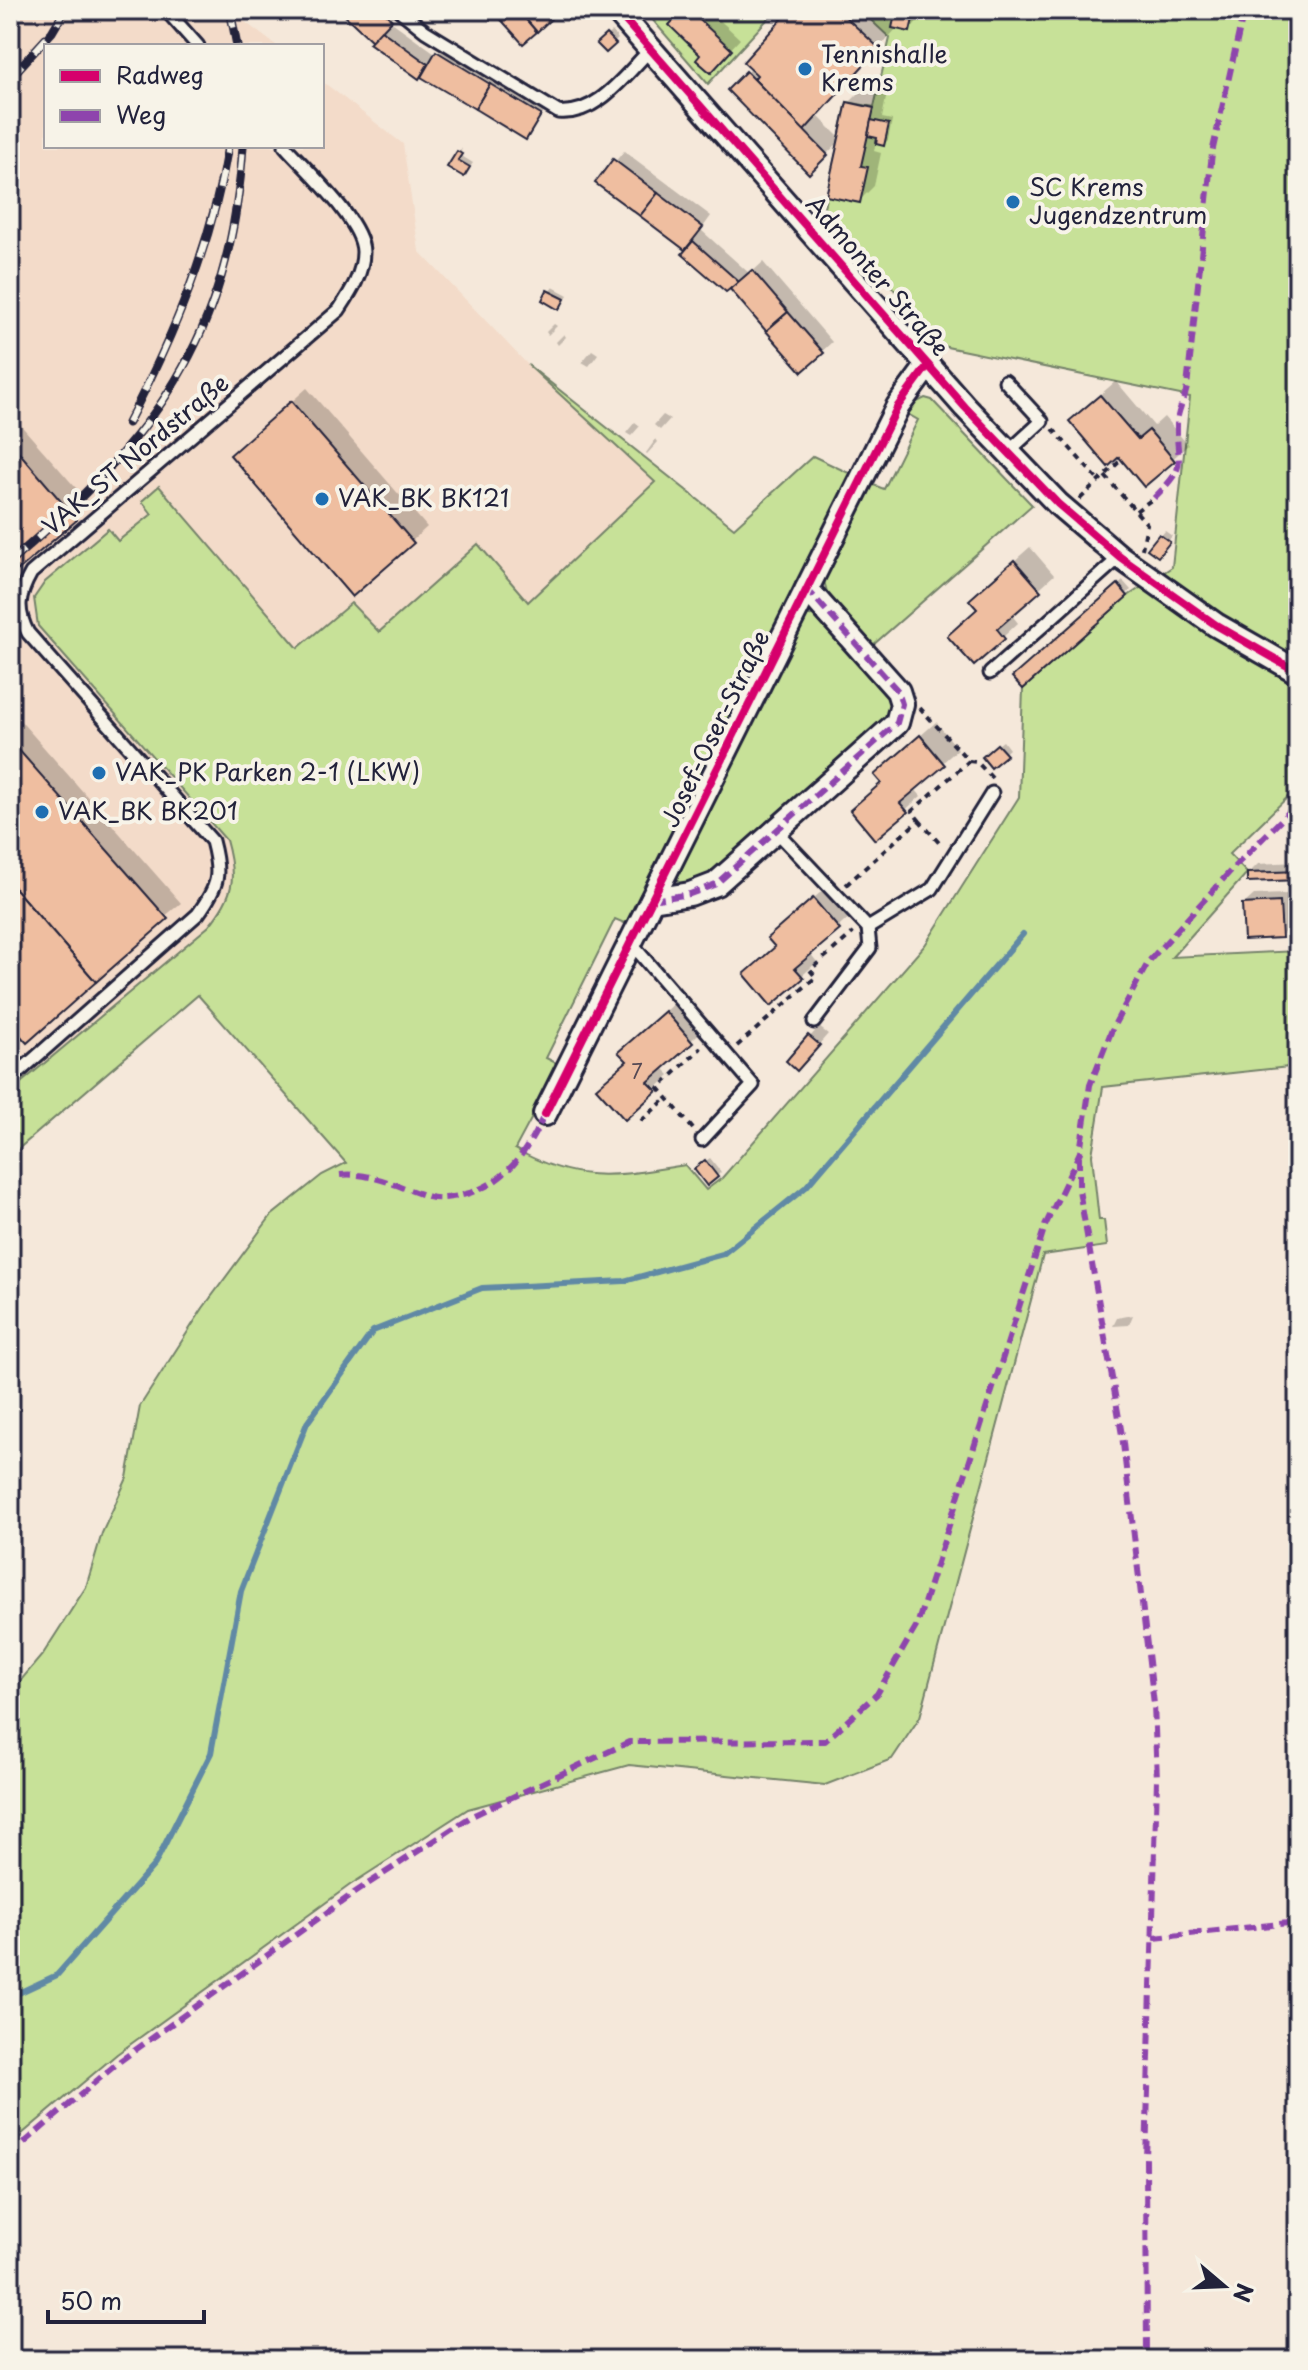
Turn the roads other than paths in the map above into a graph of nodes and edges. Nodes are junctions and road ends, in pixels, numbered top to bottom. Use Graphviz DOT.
graph roads {
  1 [pos="166,10"];
  2 [pos="399,10"];
  3 [pos="616,10"];
  4 [pos="196,44"];
  5 [pos="650,50"];
  6 [pos="287,148"];
  7 [pos="928,365"];
  8 [pos="1005,381"];
  9 [pos="1007,453"];
  10 [pos="1131,554"];
  11 [pos="807,589"];
  12 [pos="1298,672"];
  13 [pos="990,673"];
  14 [pos="992,793"];
  15 [pos="777,832"];
  16 [pos="652,900"];
  17 [pos="866,926"];
  18 [pos="630,942"];
  19 [pos="814,1022"];
  20 [pos="10,1080"];
  21 [pos="545,1114"];
  22 [pos="702,1140"];
  1 -- 4 [label="lane"];
  2 -- 5 [label="lane"];
  3 -- 5 [label="street, Admonter Straße"];
  5 -- 7 [label="street, Admonter Straße"];
  6 -- 20 [label="lane, VAK_ST Nordstraße"];
  7 -- 9 [label="street, Admonter Straße"];
  7 -- 11 [label="street, Josef-Oser-Straße"];
  8 -- 9 [label="lane"];
  9 -- 10 [label="street, Admonter Straße"];
  10 -- 12 [label="street, Admonter Straße"];
  10 -- 13 [label="lane"];
  11 -- 15 [label="street"];
  11 -- 16 [label="street, Josef-Oser-Straße"];
  14 -- 17 [label="lane"];
  15 -- 16 [label="street"];
  15 -- 17 [label="lane"];
  16 -- 18 [label="street, Josef-Oser-Straße"];
  17 -- 19 [label="lane"];
  18 -- 21 [label="street, Josef-Oser-Straße"];
  18 -- 22 [label="lane"];
}
